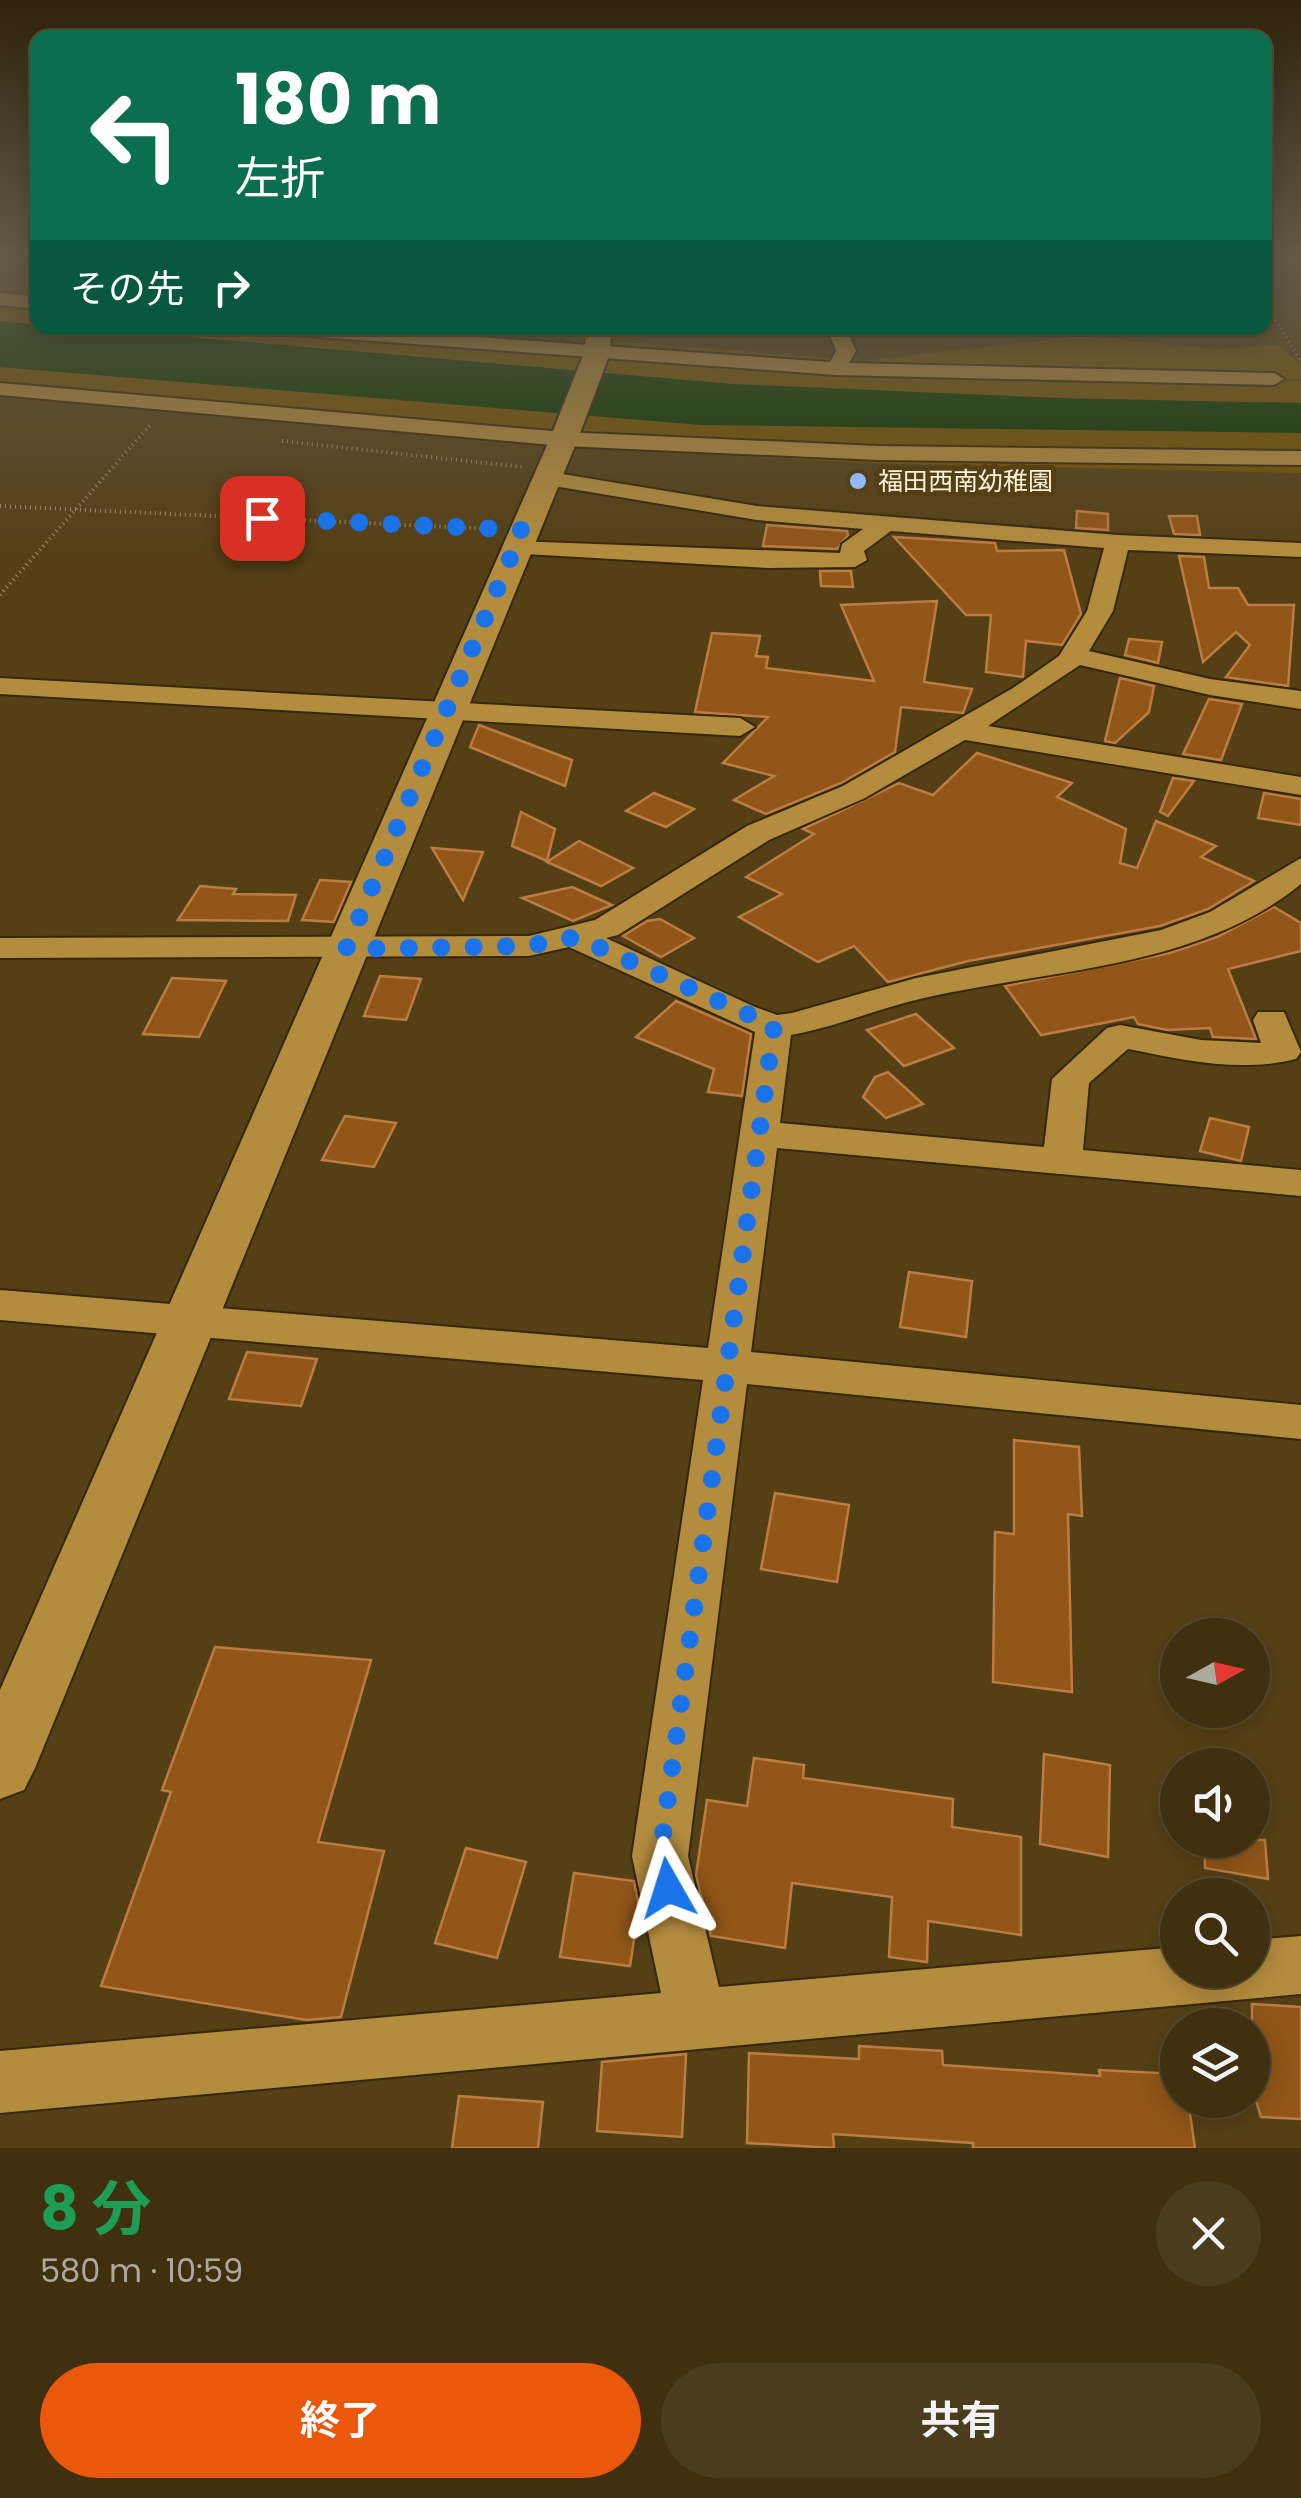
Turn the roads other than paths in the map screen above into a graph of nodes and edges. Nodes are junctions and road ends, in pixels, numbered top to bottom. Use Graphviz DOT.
graph roads {
  1 [pos="594,353"];
  2 [pos="690,353"];
  3 [pos="845,353"];
  4 [pos="836,368"];
  5 [pos="1274,379"];
  6 [pos="0,388"];
  7 [pos="557,451"];
  8 [pos="1301,458"];
  9 [pos="887,524"];
  10 [pos="519,539"];
  11 [pos="1118,542"];
  12 [pos="1301,550"];
  13 [pos="1073,655"];
  14 [pos="0,686"];
  15 [pos="1301,700"];
  16 [pos="446,711"];
  17 [pos="740,727"];
  18 [pos="963,731"];
  19 [pos="1301,786"];
  20 [pos="1300,870"];
  21 [pos="576,937"];
  22 [pos="0,948"];
  23 [pos="346,949"];
  24 [pos="1270,1020"];
  25 [pos="774,1026"];
  26 [pos="759,1134"];
  27 [pos="1062,1162"];
  28 [pos="1301,1183"];
  29 [pos="0,1305"];
  30 [pos="189,1321"];
  31 [pos="727,1367"];
  32 [pos="1301,1422"];
  33 [pos="0,1768"];
  34 [pos="1301,1965"];
  35 [pos="1270,1968"];
  36 [pos="1160,1977"];
  37 [pos="696,2016"];
  38 [pos="0,2082"];
  1 -- 7 [label="street"];
  2 -- 4 [label="street"];
  3 -- 4 [label="street"];
  4 -- 5 [label="street"];
  6 -- 7 [label="street"];
  7 -- 8 [label="street"];
  7 -- 9 [label="street"];
  7 -- 10 [label="street"];
  9 -- 10 [label="street"];
  9 -- 11 [label="street"];
  10 -- 16 [label="street"];
  11 -- 12 [label="street"];
  11 -- 13 [label="street"];
  13 -- 15 [label="street"];
  13 -- 18 [label="street"];
  14 -- 16 [label="street"];
  16 -- 17 [label="street"];
  16 -- 23 [label="street"];
  18 -- 19 [label="street"];
  18 -- 21 [label="street"];
  20 -- 25 [label="street"];
  21 -- 23 [label="street"];
  21 -- 25 [label="street"];
  22 -- 23 [label="street"];
  23 -- 30 [label="street"];
  24 -- 27 [label="street"];
  25 -- 26 [label="street"];
  26 -- 27 [label="street"];
  26 -- 31 [label="street"];
  27 -- 28 [label="street"];
  29 -- 30 [label="street"];
  30 -- 31 [label="street"];
  30 -- 33 [label="street"];
  31 -- 32 [label="street"];
  31 -- 37 [label="street"];
  34 -- 35 [label="street"];
  36 -- 37 [label="street"];
  37 -- 38 [label="street"];
}
